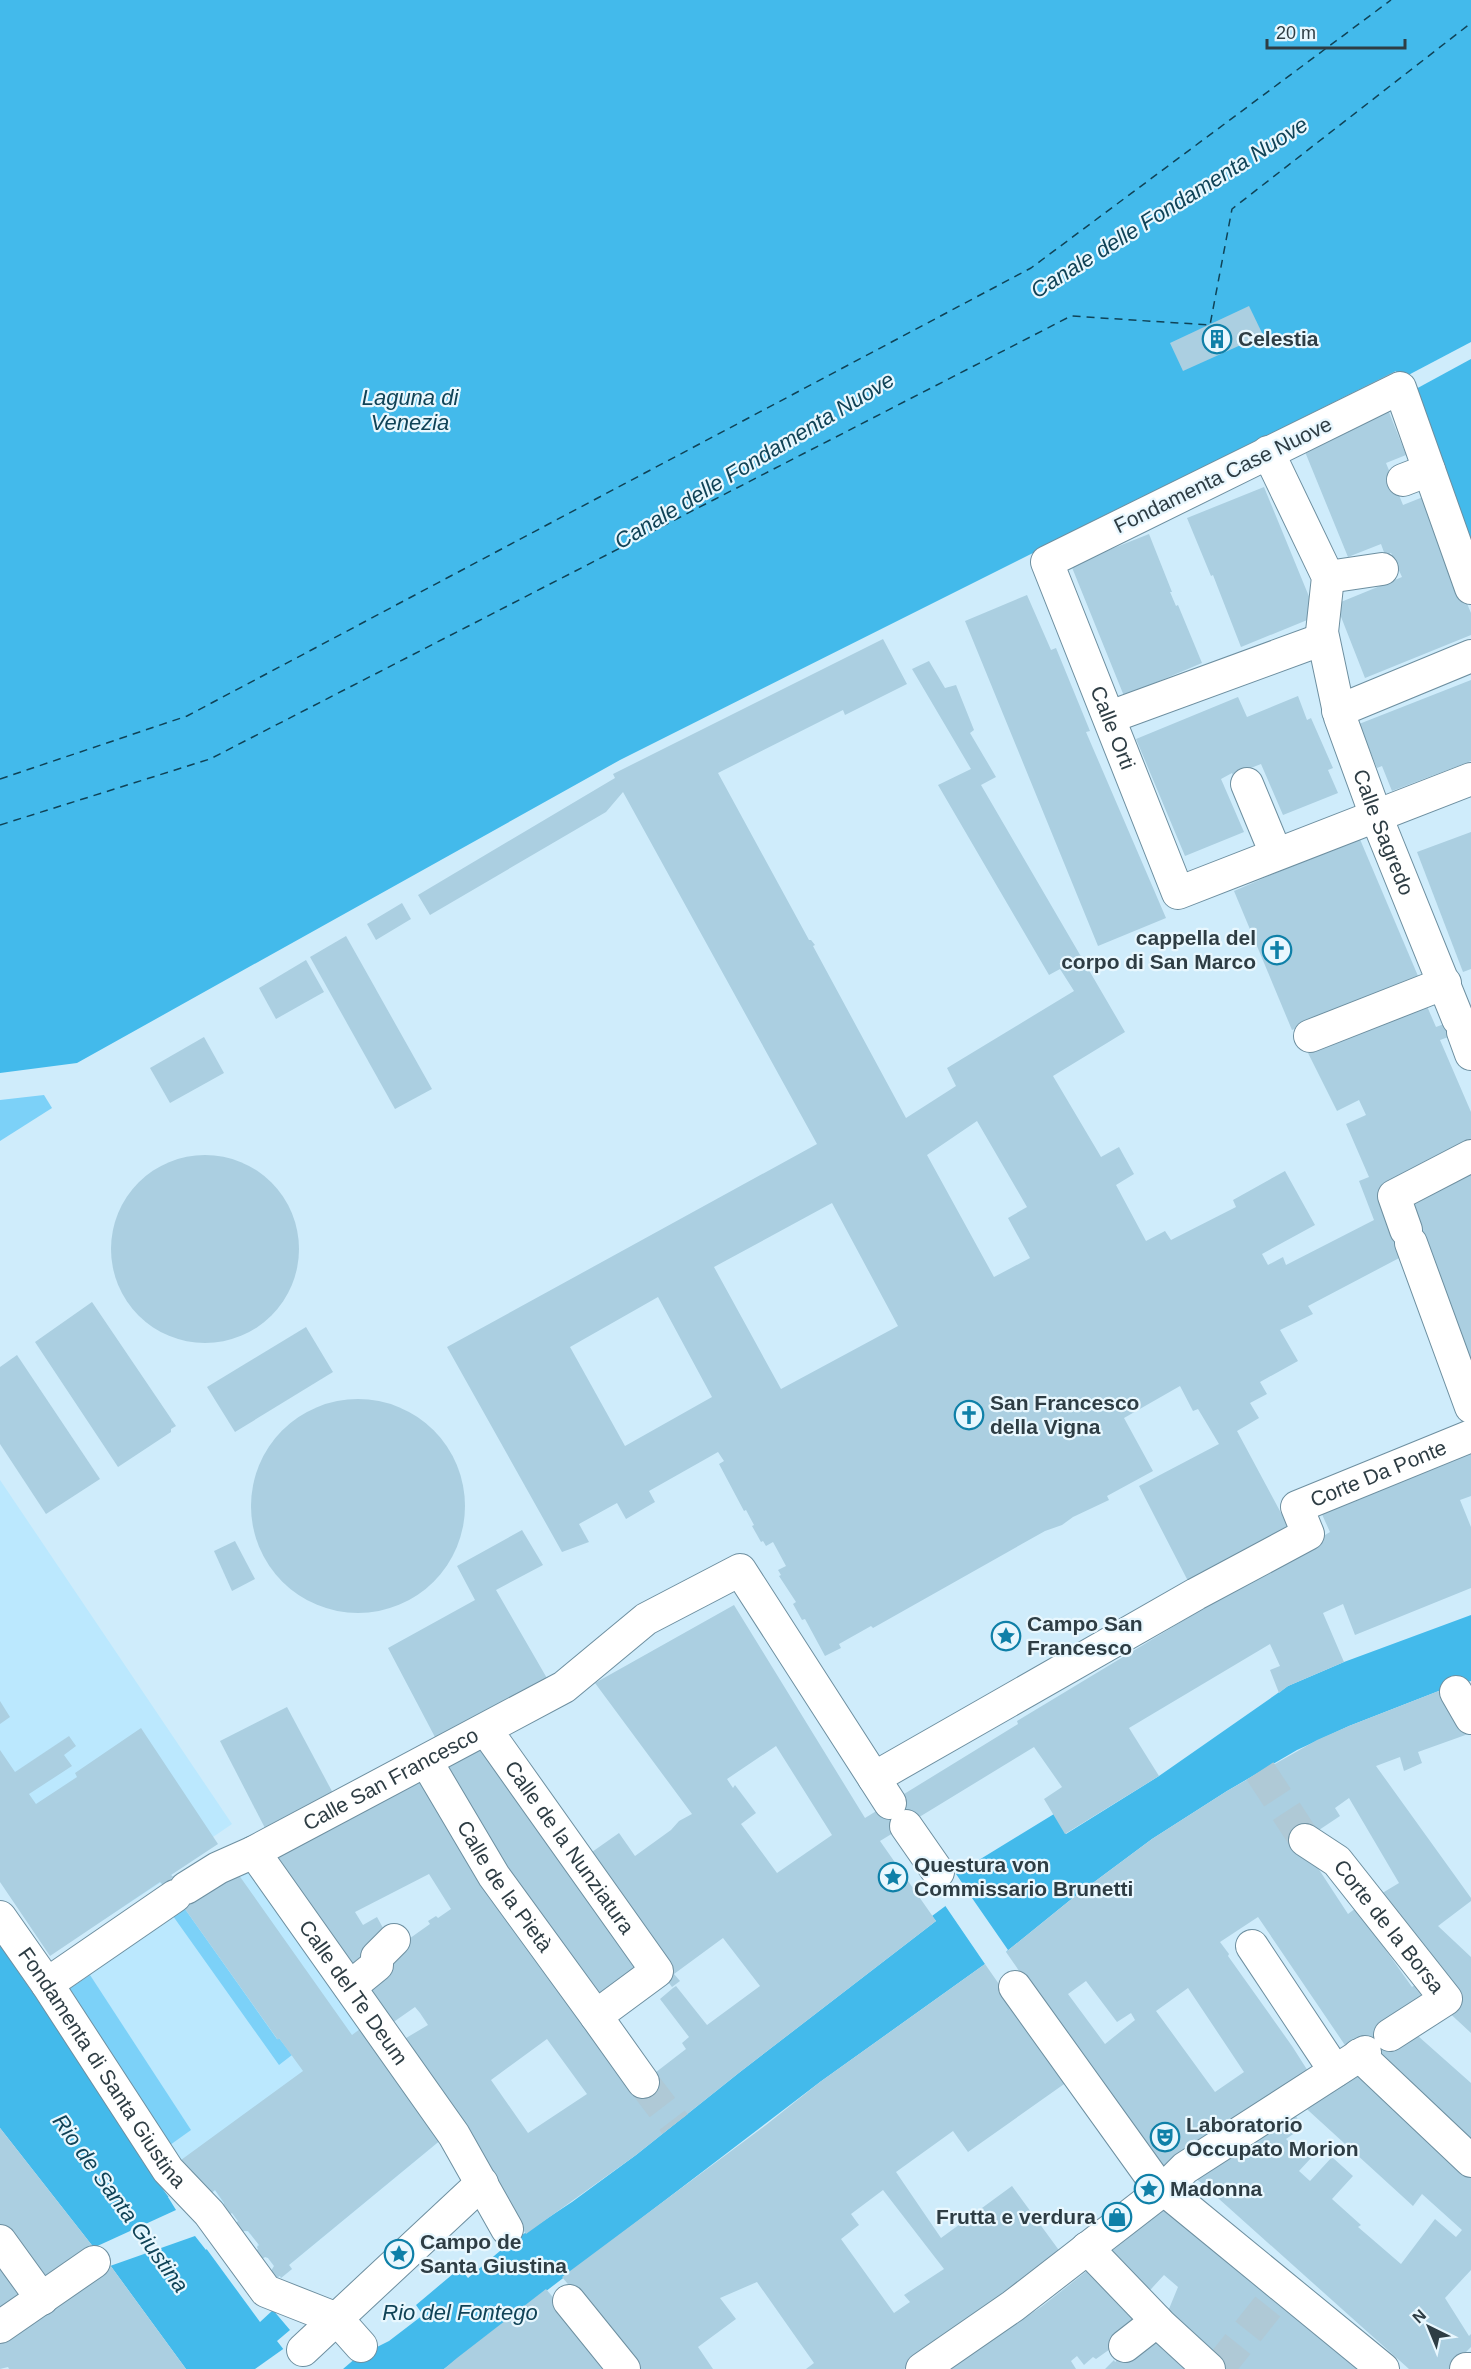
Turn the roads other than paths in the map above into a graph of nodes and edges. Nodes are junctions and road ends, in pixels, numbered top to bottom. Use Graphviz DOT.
graph roads {
  1 [pos="1268,452"];
  2 [pos="1047,562"];
  3 [pos="1382,569"];
  4 [pos="1328,577"];
  5 [pos="1471,588"];
  6 [pos="1323,639"];
  7 [pos="1471,656"];
  8 [pos="1338,711"];
  9 [pos="1110,717"];
  10 [pos="1471,779"];
  11 [pos="1247,784"];
  12 [pos="1376,816"];
  13 [pos="1276,854"];
  14 [pos="1460,1013"];
  15 [pos="1310,1036"];
  16 [pos="1471,1156"];
  17 [pos="1471,1407"];
  18 [pos="1471,1436"];
  19 [pos="486,1730"];
  20 [pos="426,1761"];
  21 [pos="890,1802"];
  22 [pos="1305,1840"];
  23 [pos="254,1852"];
  24 [pos="938,1872"];
  25 [pos="0,1917"];
  26 [pos="394,1940"];
  27 [pos="1252,1946"];
  28 [pos="47,1984"];
  29 [pos="350,1987"];
  30 [pos="1016,1987"];
  31 [pos="593,2012"];
  32 [pos="1390,2035"];
  33 [pos="1353,2059"];
  34 [pos="643,2082"];
  35 [pos="1471,2161"];
  36 [pos="482,2183"];
  37 [pos="1164,2189"];
  38 [pos="507,2229"];
  39 [pos="0,2241"];
  40 [pos="1087,2248"];
  41 [pos="94,2262"];
  42 [pos="42,2299"];
  43 [pos="569,2301"];
  44 [pos="336,2319"];
  45 [pos="1157,2321"];
  46 [pos="0,2327"];
  47 [pos="361,2346"];
  48 [pos="1125,2346"];
  49 [pos="303,2350"];
  50 [pos="624,2369"];
  51 [pos="922,2369"];
  52 [pos="1209,2369"];
  53 [pos="1383,2369"];
  1 -- 2 [label="street, Fondamenta Case Nuove"];
  1 -- 4 [label="street"];
  1 -- 5 [label="street, Fondamenta Case Nuove"];
  2 -- 9 [label="street, Calle Orti"];
  3 -- 4 [label="street"];
  4 -- 6 [label="street, Calle Sagredo"];
  6 -- 8 [label="street, Calle Sagredo"];
  6 -- 9 [label="street"];
  7 -- 8 [label="street"];
  8 -- 12 [label="street, Calle Sagredo"];
  9 -- 13 [label="street, Calle Orti"];
  10 -- 12 [label="street"];
  11 -- 13 [label="street"];
  12 -- 13 [label="street"];
  12 -- 14 [label="street, Calle Sagredo"];
  14 -- 15 [label="street"];
  16 -- 17 [label="street"];
  18 -- 21 [label="street, Corte Da Ponte"];
  19 -- 20 [label="street, Calle San Francesco"];
  19 -- 21 [label="street, Calle San Francesco"];
  19 -- 31 [label="street, Calle de la Nunziatura"];
  20 -- 23 [label="street, Calle San Francesco"];
  20 -- 31 [label="street, Calle de la Pietà"];
  21 -- 24 [label="street"];
  22 -- 32 [label="street, Corte de la Borsa"];
  23 -- 28 [label="street, Calle San Francesco"];
  23 -- 29 [label="street, Calle del Te Deum"];
  25 -- 28 [label="street, Fondamenta di Santa Giustina"];
  26 -- 29 [label="street"];
  27 -- 33 [label="street"];
  28 -- 44 [label="street, Fondamenta di Santa Giustina"];
  29 -- 36 [label="street, Calle del Te Deum"];
  30 -- 37 [label="street"];
  31 -- 34 [label="street, Calle de la Pietà"];
  33 -- 35 [label="street"];
  33 -- 37 [label="street"];
  36 -- 38 [label="street, Calle del Te Deum"];
  36 -- 44 [label="street"];
  37 -- 40 [label="street"];
  37 -- 53 [label="street"];
  39 -- 42 [label="street"];
  40 -- 45 [label="street"];
  40 -- 51 [label="street"];
  41 -- 42 [label="street"];
  42 -- 46 [label="street"];
  43 -- 50 [label="street"];
  44 -- 47 [label="street, Fondamenta di Santa Giustina"];
  44 -- 49 [label="street"];
  45 -- 48 [label="street"];
  45 -- 52 [label="street"];
}
